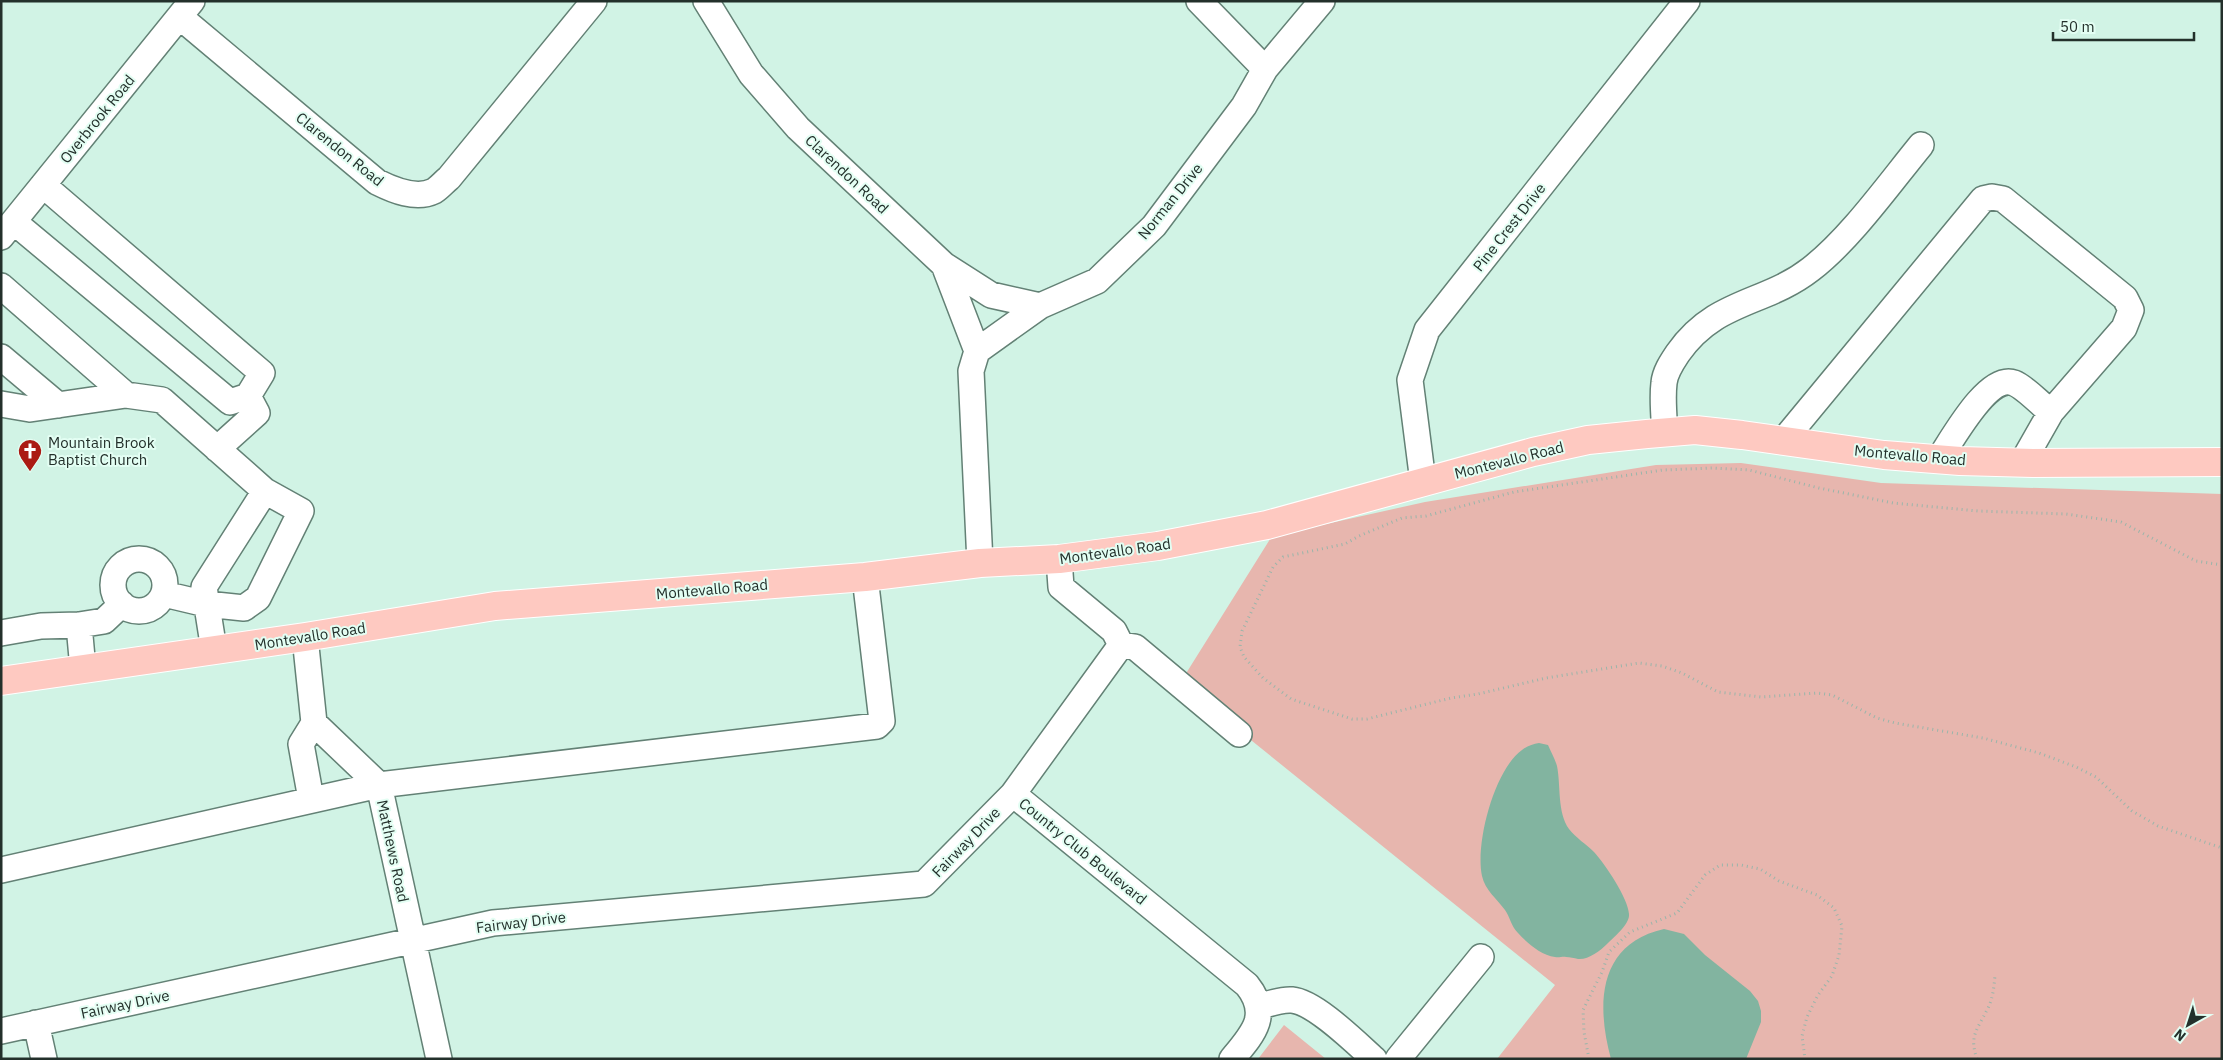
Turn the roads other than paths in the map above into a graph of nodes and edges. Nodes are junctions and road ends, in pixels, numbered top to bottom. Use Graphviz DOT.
graph roads {
  1 [pos="594,1"];
  2 [pos="706,1"];
  3 [pos="1199,1"];
  4 [pos="1322,1"];
  5 [pos="1687,1"];
  6 [pos="186,9"];
  7 [pos="1265,70"];
  8 [pos="1921,144"];
  9 [pos="43,186"];
  10 [pos="7,230"];
  11 [pos="944,265"];
  12 [pos="1,286"];
  13 [pos="1040,306"];
  14 [pos="977,351"];
  15 [pos="1,357"];
  16 [pos="126,396"];
  17 [pos="239,398"];
  18 [pos="1,404"];
  19 [pos="58,405"];
  20 [pos="2051,412"];
  21 [pos="1664,433"];
  22 [pos="1783,440"];
  23 [pos="217,449"];
  24 [pos="1939,460"];
  25 [pos="2219,461"];
  26 [pos="2022,463"];
  27 [pos="1423,482"];
  28 [pos="265,491"];
  29 [pos="1059,559"];
  30 [pos="980,563"];
  31 [pos="865,577"];
  32 [pos="164,594"];
  33 [pos="205,596"];
  34 [pos="122,604"];
  35 [pos="79,625"];
  36 [pos="1,633"];
  37 [pos="305,637"];
  38 [pos="1121,645"];
  39 [pos="214,650"];
  40 [pos="83,669"];
  41 [pos="1,681"];
  42 [pos="314,723"];
  43 [pos="1239,734"];
  44 [pos="379,785"];
  45 [pos="1013,794"];
  46 [pos="311,799"];
  47 [pos="1,870"];
  48 [pos="412,942"];
  49 [pos="1481,957"];
  50 [pos="1258,1007"];
  51 [pos="36,1023"];
  52 [pos="1,1031"];
  53 [pos="44,1059"];
  54 [pos="439,1059"];
  55 [pos="1232,1059"];
  56 [pos="1374,1059"];
  57 [pos="1398,1059"];
  1 -- 6 [label="street, Clarendon Road"];
  2 -- 11 [label="street, Clarendon Road"];
  3 -- 7 [label="street"];
  4 -- 7 [label="street, Norman Drive"];
  5 -- 27 [label="street, Pine Crest Drive"];
  6 -- 9 [label="street, Overbrook Road"];
  7 -- 13 [label="street, Norman Drive"];
  8 -- 21 [label="street"];
  9 -- 10 [label="street, Overbrook Road"];
  9 -- 17 [label="street"];
  10 -- 17 [label="street"];
  11 -- 13 [label="street"];
  11 -- 14 [label="street, Clarendon Road"];
  12 -- 16 [label="street"];
  13 -- 14 [label="street, Norman Drive"];
  14 -- 30 [label="street"];
  15 -- 19 [label="street"];
  16 -- 19 [label="street"];
  16 -- 23 [label="street"];
  17 -- 23 [label="street"];
  18 -- 19 [label="street"];
  20 -- 22 [label="street"];
  20 -- 24 [label="street"];
  20 -- 26 [label="street"];
  21 -- 22 [label="main road, Montevallo Road"];
  21 -- 27 [label="main road, Montevallo Road"];
  22 -- 24 [label="main road, Montevallo Road"];
  23 -- 28 [label="street"];
  24 -- 26 [label="main road, Montevallo Road"];
  25 -- 26 [label="main road, Montevallo Road"];
  27 -- 29 [label="main road, Montevallo Road"];
  28 -- 33 [label="street"];
  28 -- 33 [label="street"];
  29 -- 30 [label="main road, Montevallo Road"];
  29 -- 38 [label="street"];
  30 -- 31 [label="main road, Montevallo Road"];
  31 -- 37 [label="main road, Montevallo Road"];
  31 -- 44 [label="street"];
  32 -- 33 [label="street"];
  32 -- 34 [label="street"];
  32 -- 34 [label="street"];
  33 -- 39 [label="street"];
  34 -- 35 [label="street"];
  35 -- 36 [label="street"];
  35 -- 40 [label="street"];
  37 -- 39 [label="main road, Montevallo Road"];
  37 -- 42 [label="street"];
  38 -- 43 [label="street"];
  38 -- 45 [label="street, Country Club Boulevard"];
  39 -- 40 [label="main road, Montevallo Road"];
  40 -- 41 [label="main road, Montevallo Road"];
  42 -- 44 [label="street, Matthews Road"];
  42 -- 46 [label="street"];
  44 -- 46 [label="street"];
  44 -- 48 [label="street, Matthews Road"];
  45 -- 48 [label="street, Fairway Drive"];
  45 -- 50 [label="street, Country Club Boulevard"];
  46 -- 47 [label="street"];
  48 -- 51 [label="street, Fairway Drive"];
  48 -- 54 [label="street, Matthews Road"];
  49 -- 57 [label="street"];
  50 -- 55 [label="street"];
  50 -- 56 [label="street"];
  51 -- 52 [label="street, Fairway Drive"];
  51 -- 53 [label="street"];
}
